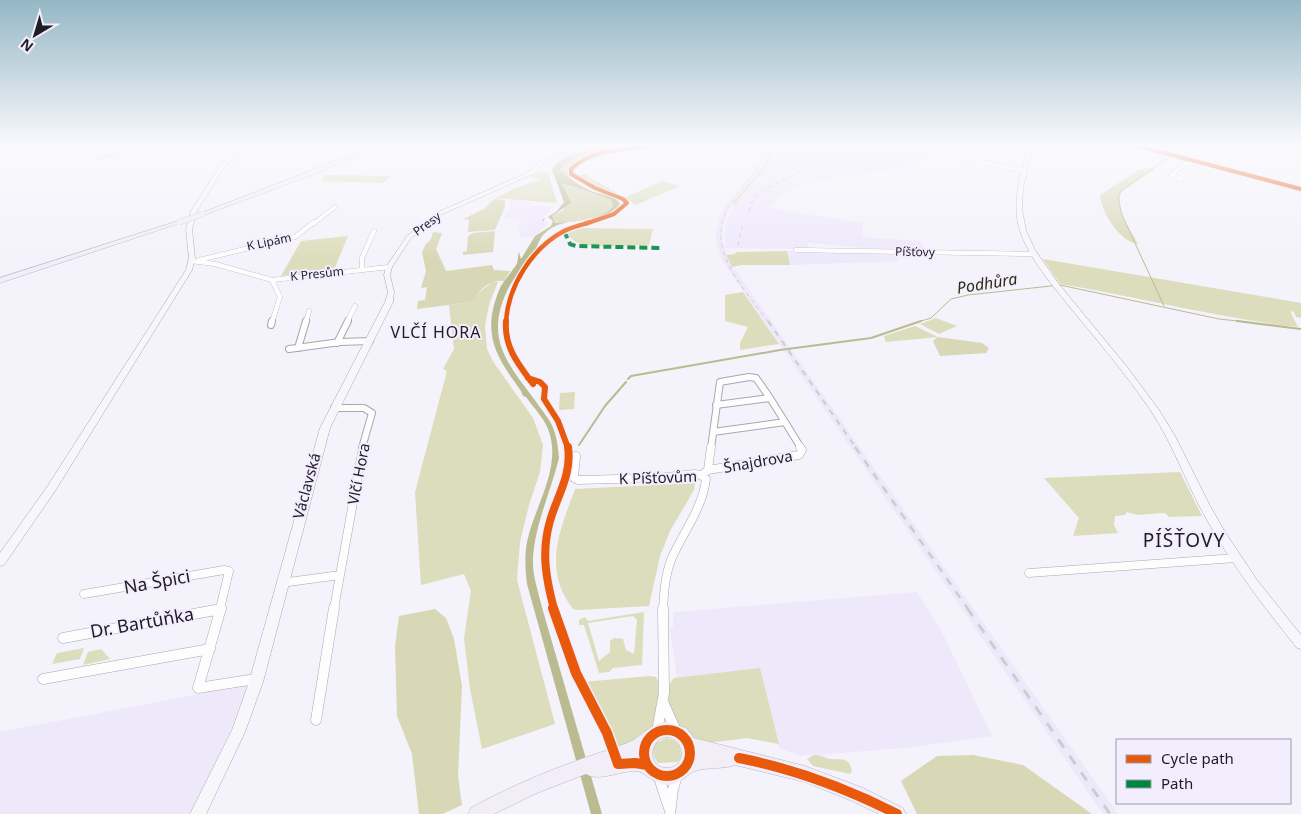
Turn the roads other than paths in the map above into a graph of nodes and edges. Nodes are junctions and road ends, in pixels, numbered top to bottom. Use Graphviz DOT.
graph roads {
  1 [pos="211,184"];
  2 [pos="285,184"];
  3 [pos="506,184"];
  4 [pos="1021,184"];
  5 [pos="1282,184"];
  6 [pos="1301,189"];
  7 [pos="204,194"];
  8 [pos="335,207"];
  9 [pos="374,231"];
  10 [pos="813,244"];
  11 [pos="796,250"];
  12 [pos="814,250"];
  13 [pos="1034,254"];
  14 [pos="194,261"];
  15 [pos="389,267"];
  16 [pos="362,269"];
  17 [pos="272,280"];
  18 [pos="0,281"];
  19 [pos="355,306"];
  20 [pos="309,311"];
  21 [pos="271,325"];
  22 [pos="370,341"];
  23 [pos="337,342"];
  24 [pos="298,348"];
  25 [pos="289,349"];
  26 [pos="770,398"];
  27 [pos="716,405"];
  28 [pos="334,408"];
  29 [pos="785,422"];
  30 [pos="713,432"];
  31 [pos="576,456"];
  32 [pos="705,473"];
  33 [pos="0,562"];
  34 [pos="1239,562"];
  35 [pos="1029,573"];
  36 [pos="340,575"];
  37 [pos="281,583"];
  38 [pos="84,594"];
  39 [pos="221,609"];
  40 [pos="63,638"];
  41 [pos="1301,644"];
  42 [pos="210,649"];
  43 [pos="43,679"];
  44 [pos="256,679"];
  45 [pos="664,703"];
  46 [pos="316,720"];
  47 [pos="676,731"];
  48 [pos="651,738"];
  49 [pos="689,745"];
  50 [pos="739,758"];
  51 [pos="608,762"];
  52 [pos="683,769"];
  53 [pos="652,770"];
  54 [pos="670,812"];
  55 [pos="198,814"];
  56 [pos="477,814"];
  57 [pos="897,814"];
  1 -- 7 [label="street"];
  2 -- 18 [label="main road, bridge"];
  3 -- 15 [label="street, Presy"];
  4 -- 13 [label="street"];
  5 -- 6 [label="street"];
  7 -- 14 [label="street"];
  8 -- 14 [label="street, K Lipám"];
  9 -- 16 [label="street, K Presům"];
  10 -- 12 [label="street"];
  11 -- 12 [label="street, Píšťovy"];
  12 -- 13 [label="street, Píšťovy"];
  13 -- 34 [label="street"];
  14 -- 17 [label="street, K Presům"];
  14 -- 33 [label="street"];
  15 -- 16 [label="street, K Presům"];
  15 -- 22 [label="street, Václavská"];
  16 -- 17 [label="street, K Presům"];
  17 -- 21 [label="street, K Presům"];
  19 -- 23 [label="street"];
  20 -- 24 [label="street"];
  22 -- 23 [label="street"];
  22 -- 28 [label="street, Václavská"];
  23 -- 24 [label="street"];
  24 -- 25 [label="street"];
  26 -- 27 [label="street"];
  26 -- 27 [label="street, Šnajdrova"];
  26 -- 29 [label="street, Šnajdrova"];
  27 -- 30 [label="street, Šnajdrova"];
  28 -- 36 [label="street, Vlčí Hora"];
  28 -- 37 [label="street, Václavská"];
  29 -- 30 [label="street"];
  29 -- 32 [label="street, Šnajdrova"];
  30 -- 32 [label="street, Šnajdrova"];
  31 -- 32 [label="street, K Píšťovům"];
  32 -- 45 [label="street, K Píšťovům"];
  34 -- 35 [label="street"];
  34 -- 41 [label="street"];
  36 -- 37 [label="street"];
  36 -- 46 [label="street, Vlčí Hora"];
  37 -- 44 [label="street, Václavská"];
  38 -- 39 [label="street, Na Špici"];
  39 -- 40 [label="street, Dr. Bartůňka"];
  39 -- 42 [label="street"];
  42 -- 43 [label="street"];
  42 -- 44 [label="street"];
  44 -- 55 [label="street, Václavská"];
  45 -- 47 [label="street"];
  45 -- 48 [label="street"];
  47 -- 48 [label="main road"];
  47 -- 49 [label="main road"];
  48 -- 51 [label="main road"];
  48 -- 53 [label="main road"];
  49 -- 50 [label="main road"];
  49 -- 52 [label="main road"];
  50 -- 52 [label="main road"];
  50 -- 57 [label="main road"];
  51 -- 53 [label="main road"];
  51 -- 56 [label="main road"];
  52 -- 53 [label="main road"];
  52 -- 54 [label="street"];
  53 -- 54 [label="street"];
}
